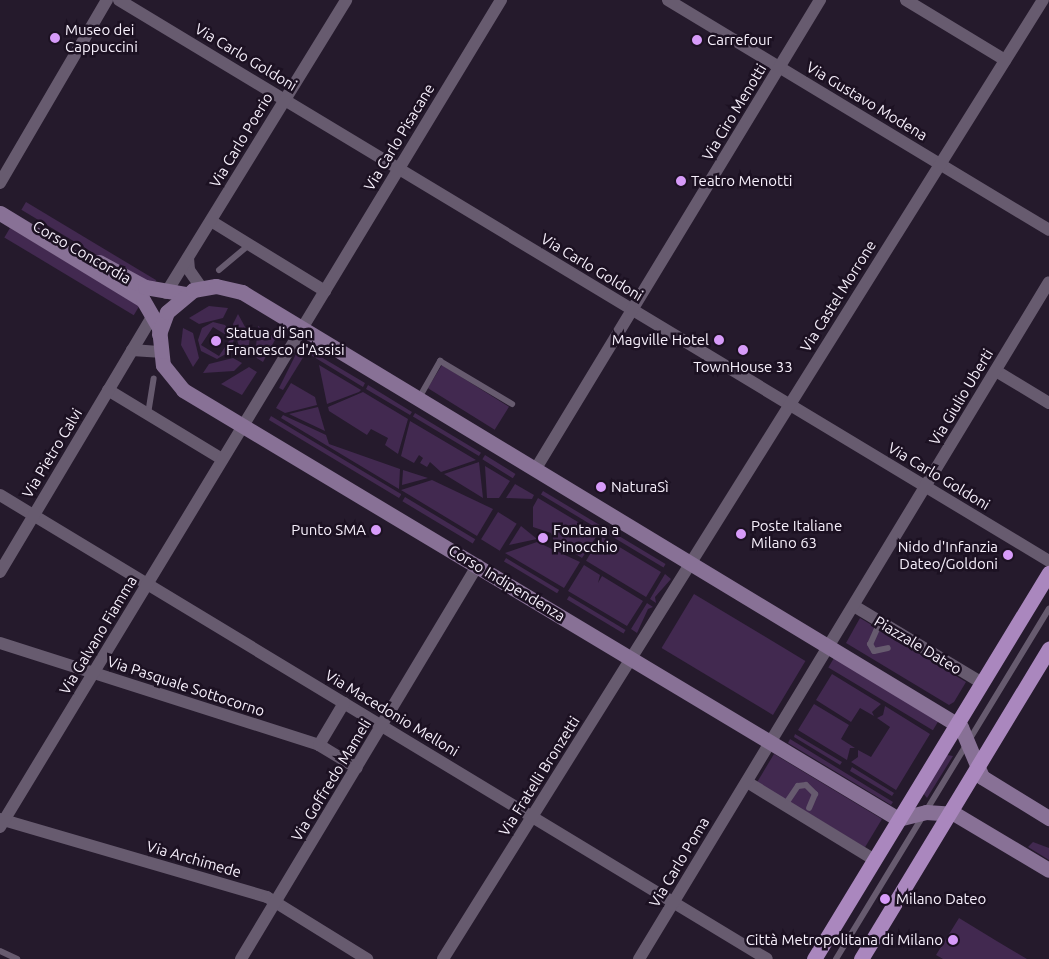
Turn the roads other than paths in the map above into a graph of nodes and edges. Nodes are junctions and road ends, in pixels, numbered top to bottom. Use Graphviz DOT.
graph roads {
  1 [pos="107,0"];
  2 [pos="119,0"];
  3 [pos="346,0"];
  4 [pos="501,0"];
  5 [pos="668,0"];
  6 [pos="820,0"];
  7 [pos="906,0"];
  8 [pos="1044,0"];
  9 [pos="1005,60"];
  10 [pos="780,68"];
  11 [pos="285,100"];
  12 [pos="940,164"];
  13 [pos="399,169"];
  14 [pos="2,180"];
  15 [pos="0,205"];
  16 [pos="0,213"];
  17 [pos="211,221"];
  18 [pos="1049,230"];
  19 [pos="249,245"];
  20 [pos="188,258"];
  21 [pos="219,270"];
  22 [pos="1049,282"];
  23 [pos="201,288"];
  24 [pos="325,291"];
  25 [pos="166,293"];
  26 [pos="186,294"];
  27 [pos="632,310"];
  28 [pos="153,315"];
  29 [pos="302,328"];
  30 [pos="159,334"];
  31 [pos="132,350"];
  32 [pos="159,352"];
  33 [pos="996,371"];
  34 [pos="154,378"];
  35 [pos="108,390"];
  36 [pos="418,399"];
  37 [pos="1049,403"];
  38 [pos="512,404"];
  39 [pos="788,405"];
  40 [pos="148,414"];
  41 [pos="242,425"];
  42 [pos="222,459"];
  43 [pos="535,470"];
  44 [pos="925,487"];
  45 [pos="0,495"];
  46 [pos="34,515"];
  47 [pos="1049,561"];
  48 [pos="690,564"];
  49 [pos="478,565"];
  50 [pos="0,572"];
  51 [pos="1049,573"];
  52 [pos="148,585"];
  53 [pos="854,606"];
  54 [pos="1049,609"];
  55 [pos="662,610"];
  56 [pos="880,622"];
  57 [pos="0,643"];
  58 [pos="829,648"];
  59 [pos="888,648"];
  60 [pos="1049,649"];
  61 [pos="631,659"];
  62 [pos="93,673"];
  63 [pos="982,683"];
  64 [pos="344,703"];
  65 [pos="957,725"];
  66 [pos="383,727"];
  67 [pos="968,742"];
  68 [pos="771,743"];
  69 [pos="319,745"];
  70 [pos="976,766"];
  71 [pos="357,768"];
  72 [pos="924,776"];
  73 [pos="747,782"];
  74 [pos="785,805"];
  75 [pos="809,808"];
  76 [pos="926,812"];
  77 [pos="949,813"];
  78 [pos="532,817"];
  79 [pos="1049,818"];
  80 [pos="898,819"];
  81 [pos="1,822"];
  82 [pos="873,859"];
  83 [pos="1049,870"];
  84 [pos="275,902"];
  85 [pos="674,903"];
  86 [pos="0,951"];
  87 [pos="17,959"];
  88 [pos="241,959"];
  89 [pos="367,959"];
  90 [pos="443,959"];
  91 [pos="639,959"];
  92 [pos="767,959"];
  93 [pos="814,959"];
  94 [pos="836,959"];
  95 [pos="861,959"];
  1 -- 14 [label="street"];
  2 -- 11 [label="street, Via Carlo Goldoni"];
  3 -- 11 [label="street, Via Carlo Poerio"];
  4 -- 13 [label="street, Via Carlo Pisacane"];
  5 -- 10 [label="street, Via Gustavo Modena"];
  6 -- 10 [label="street, Via Ciro Menotti"];
  7 -- 9 [label="street"];
  8 -- 9 [label="street, Via Castel Morrone"];
  9 -- 12 [label="street, Via Castel Morrone"];
  10 -- 12 [label="street, Via Gustavo Modena"];
  10 -- 27 [label="street, Via Ciro Menotti"];
  11 -- 13 [label="street, Via Carlo Goldoni"];
  11 -- 17 [label="street, Via Carlo Poerio"];
  12 -- 18 [label="street, Via Gustavo Modena"];
  12 -- 39 [label="street, Via Castel Morrone"];
  13 -- 24 [label="street, Via Carlo Pisacane"];
  13 -- 27 [label="street, Via Carlo Goldoni"];
  15 -- 25 [label="street, Corso Concordia"];
  16 -- 28 [label="street, Corso Concordia"];
  17 -- 19 [label="street"];
  17 -- 20 [label="street, Via Carlo Poerio"];
  19 -- 21 [label="lane"];
  19 -- 24 [label="street"];
  20 -- 23 [label="street"];
  20 -- 25 [label="street, Via Carlo Poerio"];
  22 -- 33 [label="street, Via Giulio Uberti"];
  23 -- 26 [label="street"];
  23 -- 29 [label="street"];
  24 -- 29 [label="street, Via Carlo Pisacane"];
  25 -- 26 [label="street, Corso Concordia"];
  26 -- 30 [label="street"];
  27 -- 39 [label="street, Via Carlo Goldoni"];
  27 -- 43 [label="street, Via Ciro Menotti"];
  28 -- 30 [label="street"];
  28 -- 31 [label="street, Via Pietro Calvi"];
  29 -- 36 [label="street"];
  29 -- 41 [label="street"];
  30 -- 32 [label="street"];
  31 -- 32 [label="street"];
  31 -- 35 [label="street, Via Pietro Calvi"];
  32 -- 41 [label="street"];
  33 -- 37 [label="street"];
  33 -- 44 [label="street, Via Giulio Uberti"];
  34 -- 40 [label="lane"];
  35 -- 40 [label="street"];
  35 -- 46 [label="street, Via Pietro Calvi"];
  36 -- 38 [label="lane"];
  36 -- 43 [label="street"];
  39 -- 44 [label="street, Via Carlo Goldoni"];
  39 -- 48 [label="street, Via Castel Morrone"];
  40 -- 42 [label="street"];
  41 -- 42 [label="street, Via Galvano Fiamma"];
  41 -- 49 [label="street, Corso Indipendenza"];
  42 -- 52 [label="street, Via Galvano Fiamma"];
  43 -- 48 [label="street"];
  44 -- 47 [label="street, Via Carlo Goldoni"];
  44 -- 53 [label="street, Via Giulio Uberti"];
  45 -- 46 [label="street, Via Macedonio Melloni"];
  46 -- 50 [label="street, Via Pietro Calvi"];
  46 -- 52 [label="street, Via Macedonio Melloni"];
  48 -- 55 [label="street, Via Castel Morrone"];
  48 -- 58 [label="street"];
  49 -- 61 [label="street, Corso Indipendenza"];
  49 -- 66 [label="street, Via Goffredo Mameli"];
  51 -- 63 [label="main road"];
  52 -- 62 [label="street, Via Galvano Fiamma"];
  52 -- 64 [label="street, Via Macedonio Melloni"];
  53 -- 56 [label="street, Piazzale Dateo"];
  53 -- 58 [label="street"];
  54 -- 67 [label="lane"];
  55 -- 61 [label="street, Via Fratelli Bronzetti"];
  56 -- 59 [label="lane"];
  56 -- 63 [label="street, Piazzale Dateo"];
  57 -- 62 [label="street, Via Pasquale Sottocorno"];
  58 -- 65 [label="street"];
  58 -- 68 [label="street"];
  60 -- 70 [label="main road"];
  61 -- 68 [label="street, Corso Indipendenza"];
  61 -- 78 [label="street, Via Fratelli Bronzetti"];
  62 -- 69 [label="street, Via Pasquale Sottocorno"];
  62 -- 81 [label="street, Via Galvano Fiamma"];
  63 -- 65 [label="main road"];
  64 -- 66 [label="street, Via Macedonio Melloni"];
  64 -- 69 [label="street, Via Goffredo Mameli"];
  65 -- 67 [label="street"];
  65 -- 72 [label="main road"];
  66 -- 71 [label="street, Via Goffredo Mameli"];
  66 -- 78 [label="street, Via Macedonio Melloni"];
  67 -- 70 [label="street"];
  67 -- 76 [label="lane"];
  68 -- 73 [label="street"];
  68 -- 80 [label="street"];
  69 -- 71 [label="street, Via Pasquale Sottocorno"];
  70 -- 77 [label="main road"];
  70 -- 79 [label="street"];
  71 -- 84 [label="street, Via Goffredo Mameli"];
  72 -- 76 [label="street"];
  72 -- 80 [label="main road"];
  73 -- 74 [label="street"];
  73 -- 85 [label="street, Via Carlo Poma"];
  74 -- 75 [label="lane"];
  74 -- 82 [label="street"];
  76 -- 77 [label="street"];
  76 -- 80 [label="street"];
  76 -- 94 [label="lane"];
  77 -- 83 [label="street"];
  77 -- 95 [label="main road"];
  78 -- 85 [label="street, Via Macedonio Melloni"];
  78 -- 90 [label="street, Via Fratelli Bronzetti"];
  80 -- 82 [label="main road"];
  81 -- 84 [label="street, Via Archimede"];
  82 -- 93 [label="main road"];
  84 -- 88 [label="street, Via Goffredo Mameli"];
  84 -- 89 [label="street, Via Archimede"];
  85 -- 91 [label="street, Via Carlo Poma"];
  85 -- 92 [label="street, Via Macedonio Melloni"];
  86 -- 87 [label="lane"];
}
